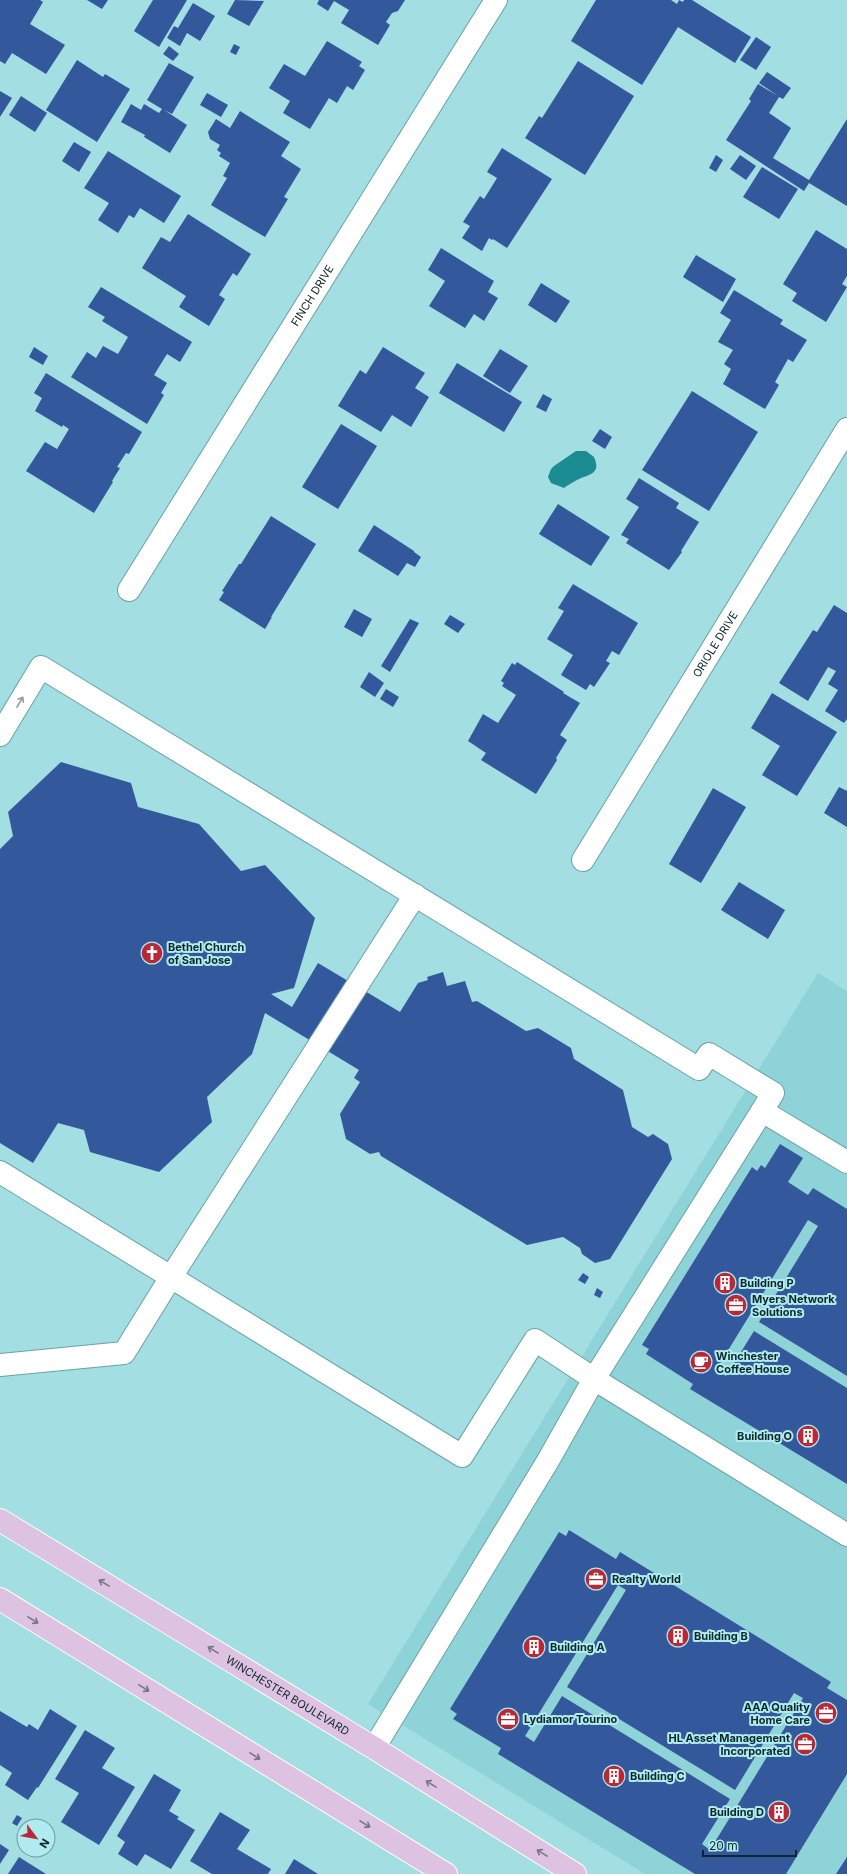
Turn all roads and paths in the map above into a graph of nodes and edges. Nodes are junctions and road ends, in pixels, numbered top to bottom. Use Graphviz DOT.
graph roads {
  1 [pos="496,0"];
  2 [pos="847,429"];
  3 [pos="129,590"];
  4 [pos="0,736"];
  5 [pos="583,860"];
  6 [pos="415,895"];
  7 [pos="762,1110"];
  8 [pos="847,1162"];
  9 [pos="0,1172"];
  10 [pos="171,1277"];
  11 [pos="0,1365"];
  12 [pos="594,1379"];
  13 [pos="0,1520"];
  14 [pos="847,1535"];
  15 [pos="0,1600"];
  16 [pos="374,1748"];
  17 [pos="446,1874"];
  18 [pos="575,1874"];
  1 -- 3 [label="street, FINCH DRIVE"];
  2 -- 5 [label="street, ORIOLE DRIVE"];
  4 -- 6 [label="street, one-way"];
  6 -- 7 [label="street"];
  6 -- 10 [label="street"];
  7 -- 8 [label="street"];
  7 -- 12 [label="street"];
  9 -- 10 [label="street"];
  10 -- 11 [label="street"];
  10 -- 12 [label="street"];
  12 -- 14 [label="street"];
  12 -- 16 [label="street"];
  16 -- 13 [label="main road, WINCHESTER BOULEVARD, one-way"];
  15 -- 17 [label="main road, one-way"];
  18 -- 16 [label="main road, WINCHESTER BOULEVARD, one-way"];
}
